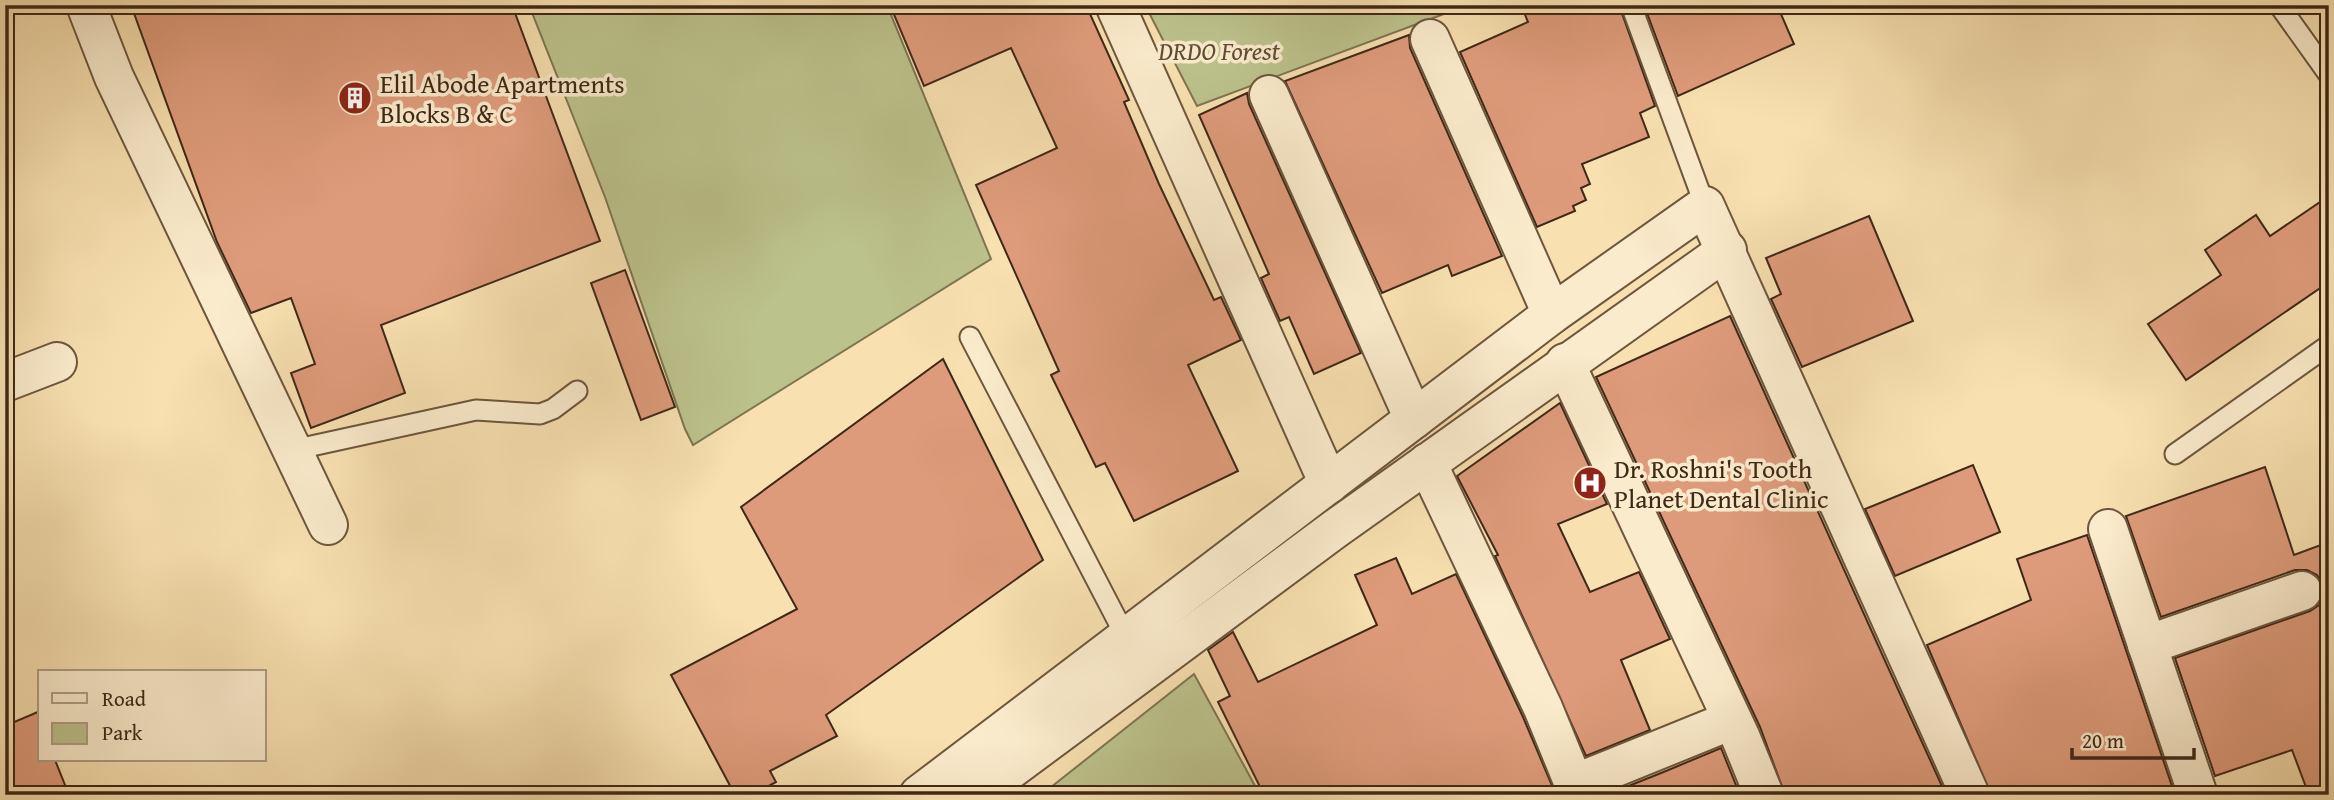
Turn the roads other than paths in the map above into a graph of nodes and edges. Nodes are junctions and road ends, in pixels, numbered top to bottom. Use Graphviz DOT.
graph roads {
  1 [pos="86,5"];
  2 [pos="1115,5"];
  3 [pos="1631,5"];
  4 [pos="2279,5"];
  5 [pos="1430,39"];
  6 [pos="2329,75"];
  7 [pos="1269,95"];
  8 [pos="1705,206"];
  9 [pos="1727,250"];
  10 [pos="1552,314"];
  11 [pos="970,337"];
  12 [pos="2329,345"];
  13 [pos="57,362"];
  14 [pos="1565,363"];
  15 [pos="5,382"];
  16 [pos="577,391"];
  17 [pos="1414,419"];
  18 [pos="293,450"];
  19 [pos="2175,454"];
  20 [pos="1427,463"];
  21 [pos="1329,484"];
  22 [pos="328,525"];
  23 [pos="2108,529"];
  24 [pos="2302,591"];
  25 [pos="2147,645"];
  26 [pos="1138,651"];
  27 [pos="1732,720"];
  28 [pos="919,795"];
  29 [pos="976,795"];
  30 [pos="1764,795"];
  31 [pos="1969,795"];
  32 [pos="2198,795"];
  1 -- 18 [label="street"];
  2 -- 21 [label="street"];
  3 -- 8 [label="lane"];
  4 -- 6 [label="lane"];
  5 -- 10 [label="street"];
  7 -- 17 [label="street"];
  8 -- 9 [label="street"];
  8 -- 10 [label="street"];
  9 -- 14 [label="street"];
  9 -- 31 [label="street"];
  10 -- 17 [label="street"];
  11 -- 26 [label="lane"];
  12 -- 19 [label="lane"];
  13 -- 15 [label="street"];
  14 -- 20 [label="street"];
  14 -- 27 [label="street"];
  16 -- 18 [label="lane"];
  17 -- 21 [label="street"];
  18 -- 22 [label="street"];
  20 -- 26 [label="street"];
  20 -- 27 [label="street"];
  21 -- 26 [label="street"];
  23 -- 25 [label="street"];
  24 -- 25 [label="street"];
  25 -- 32 [label="street"];
  26 -- 28 [label="street"];
  26 -- 29 [label="street"];
  27 -- 30 [label="street"];
}
